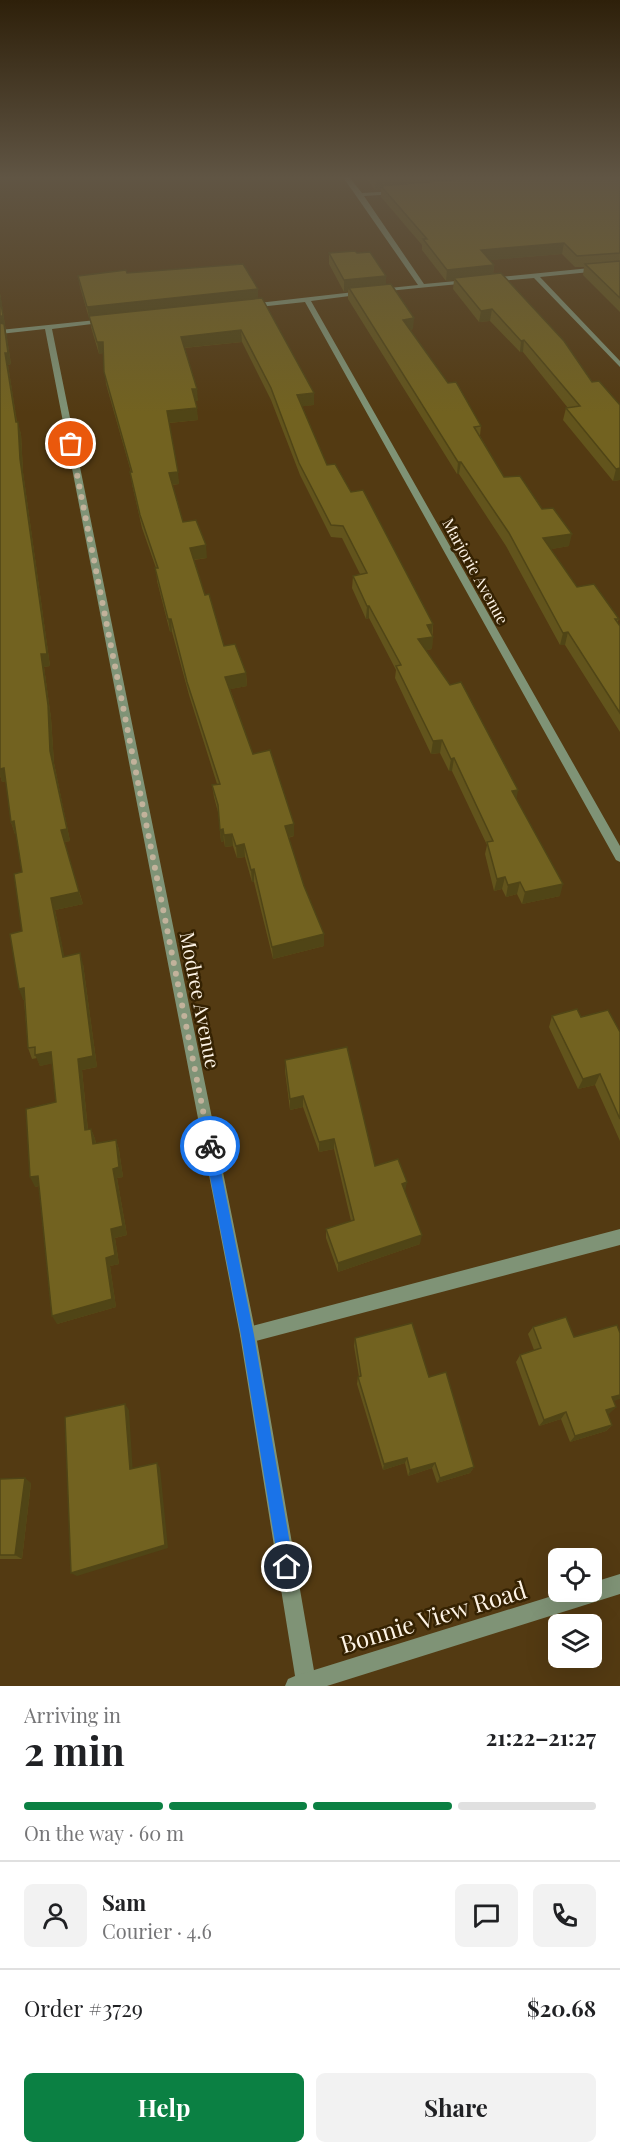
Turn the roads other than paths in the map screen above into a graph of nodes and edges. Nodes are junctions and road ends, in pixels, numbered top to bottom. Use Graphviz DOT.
graph roads {
  1 [pos="401,256"];
  2 [pos="620,267"];
  3 [pos="535,275"];
  4 [pos="422,286"];
  5 [pos="307,300"];
  6 [pos="236,307"];
  7 [pos="118,319"];
  8 [pos="48,327"];
  9 [pos="0,332"];
  10 [pos="620,365"];
  11 [pos="620,857"];
  12 [pos="620,1237"];
  13 [pos="248,1335"];
  14 [pos="620,1584"];
  15 [pos="301,1684"];
  1 -- 4 [label="street"];
  2 -- 3 [label="street"];
  3 -- 4 [label="street"];
  3 -- 10 [label="street"];
  4 -- 5 [label="street"];
  5 -- 6 [label="street"];
  5 -- 11 [label="street, Marjorie Avenue"];
  7 -- 8 [label="street"];
  8 -- 9 [label="street"];
  8 -- 13 [label="street, Modree Avenue"];
  12 -- 13 [label="street"];
  13 -- 15 [label="street, Modree Avenue"];
  14 -- 15 [label="street, Bonnie View Road"];
}
